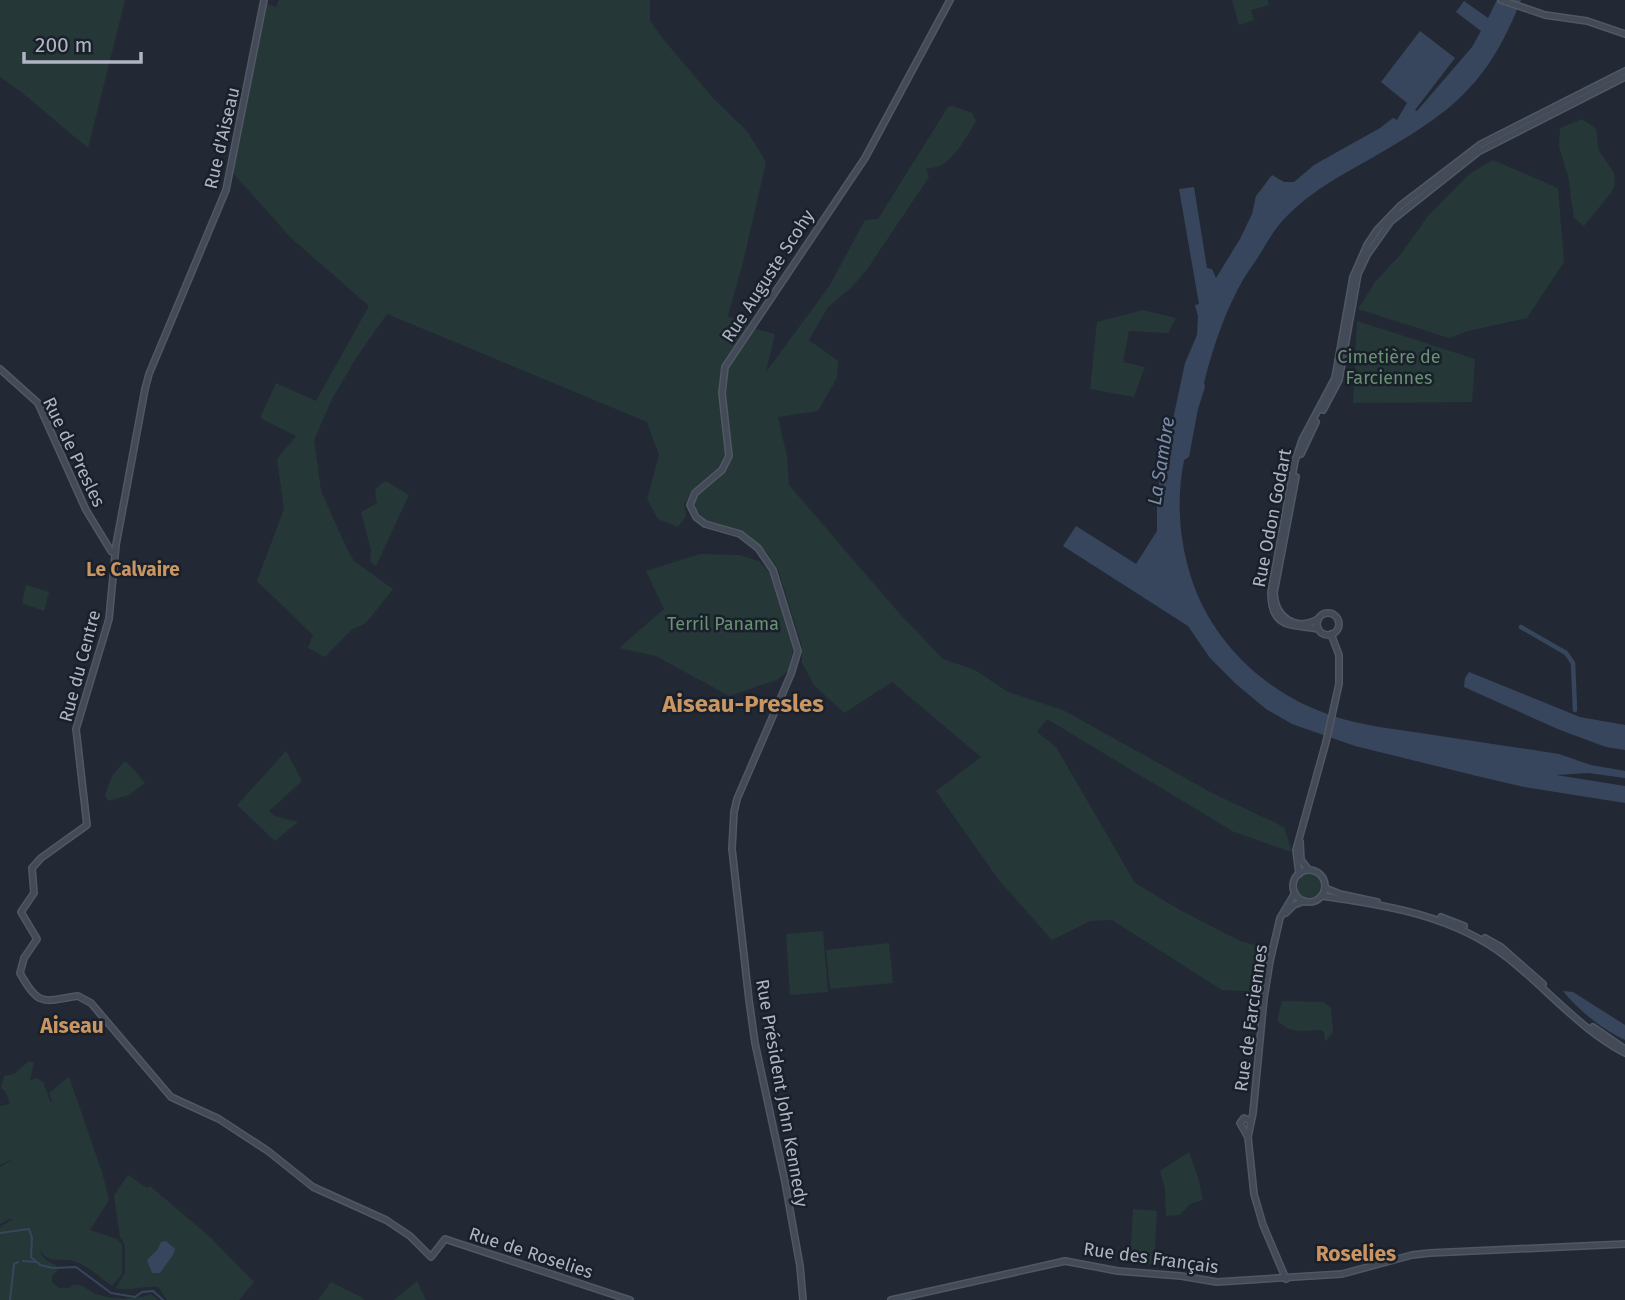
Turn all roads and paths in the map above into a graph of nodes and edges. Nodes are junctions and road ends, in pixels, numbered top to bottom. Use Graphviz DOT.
graph roads {
  1 [pos="264,0"];
  2 [pos="950,0"];
  3 [pos="1501,0"];
  4 [pos="1625,34"];
  5 [pos="1625,74"];
  6 [pos="173,316"];
  7 [pos="0,369"];
  8 [pos="754,543"];
  9 [pos="115,554"];
  10 [pos="1318,619"];
  11 [pos="1318,629"];
  12 [pos="1331,634"];
  13 [pos="1300,842"];
  14 [pos="1309,870"];
  15 [pos="1298,874"];
  16 [pos="1325,888"];
  17 [pos="1295,893"];
  18 [pos="1322,896"];
  19 [pos="1304,901"];
  20 [pos="1278,927"];
  21 [pos="1625,1051"];
  22 [pos="1625,1244"];
  23 [pos="431,1257"];
  24 [pos="1286,1279"];
  25 [pos="630,1300"];
  26 [pos="803,1300"];
  27 [pos="891,1300"];
  1 -- 6 [label="street, Rue d'Aiseau"];
  2 -- 8 [label="street, Rue Auguste Scohy"];
  3 -- 4 [label="street"];
  5 -- 10 [label="street, Rue Odon Godart"];
  5 -- 11 [label="street, Rue Odon Godart"];
  6 -- 9 [label="street, Rue du Centre"];
  7 -- 9 [label="street, Rue de Presles"];
  8 -- 26 [label="street, Rue Président John Kennedy"];
  9 -- 23 [label="street, Rue du Centre"];
  10 -- 11 [label="street"];
  10 -- 12 [label="street"];
  11 -- 12 [label="street"];
  12 -- 13 [label="street"];
  13 -- 14 [label="street"];
  13 -- 15 [label="street"];
  14 -- 15 [label="street"];
  14 -- 16 [label="street"];
  15 -- 17 [label="street"];
  16 -- 18 [label="street"];
  16 -- 21 [label="street"];
  17 -- 19 [label="street"];
  17 -- 20 [label="street, Rue de Farciennes"];
  18 -- 19 [label="street"];
  18 -- 21 [label="street"];
  19 -- 20 [label="street, Rue de Farciennes"];
  20 -- 24 [label="street, Rue de Farciennes"];
  22 -- 24 [label="street, Rue des Français"];
  23 -- 25 [label="street, Rue de Roselies"];
  24 -- 27 [label="street, Rue des Français"];
}
